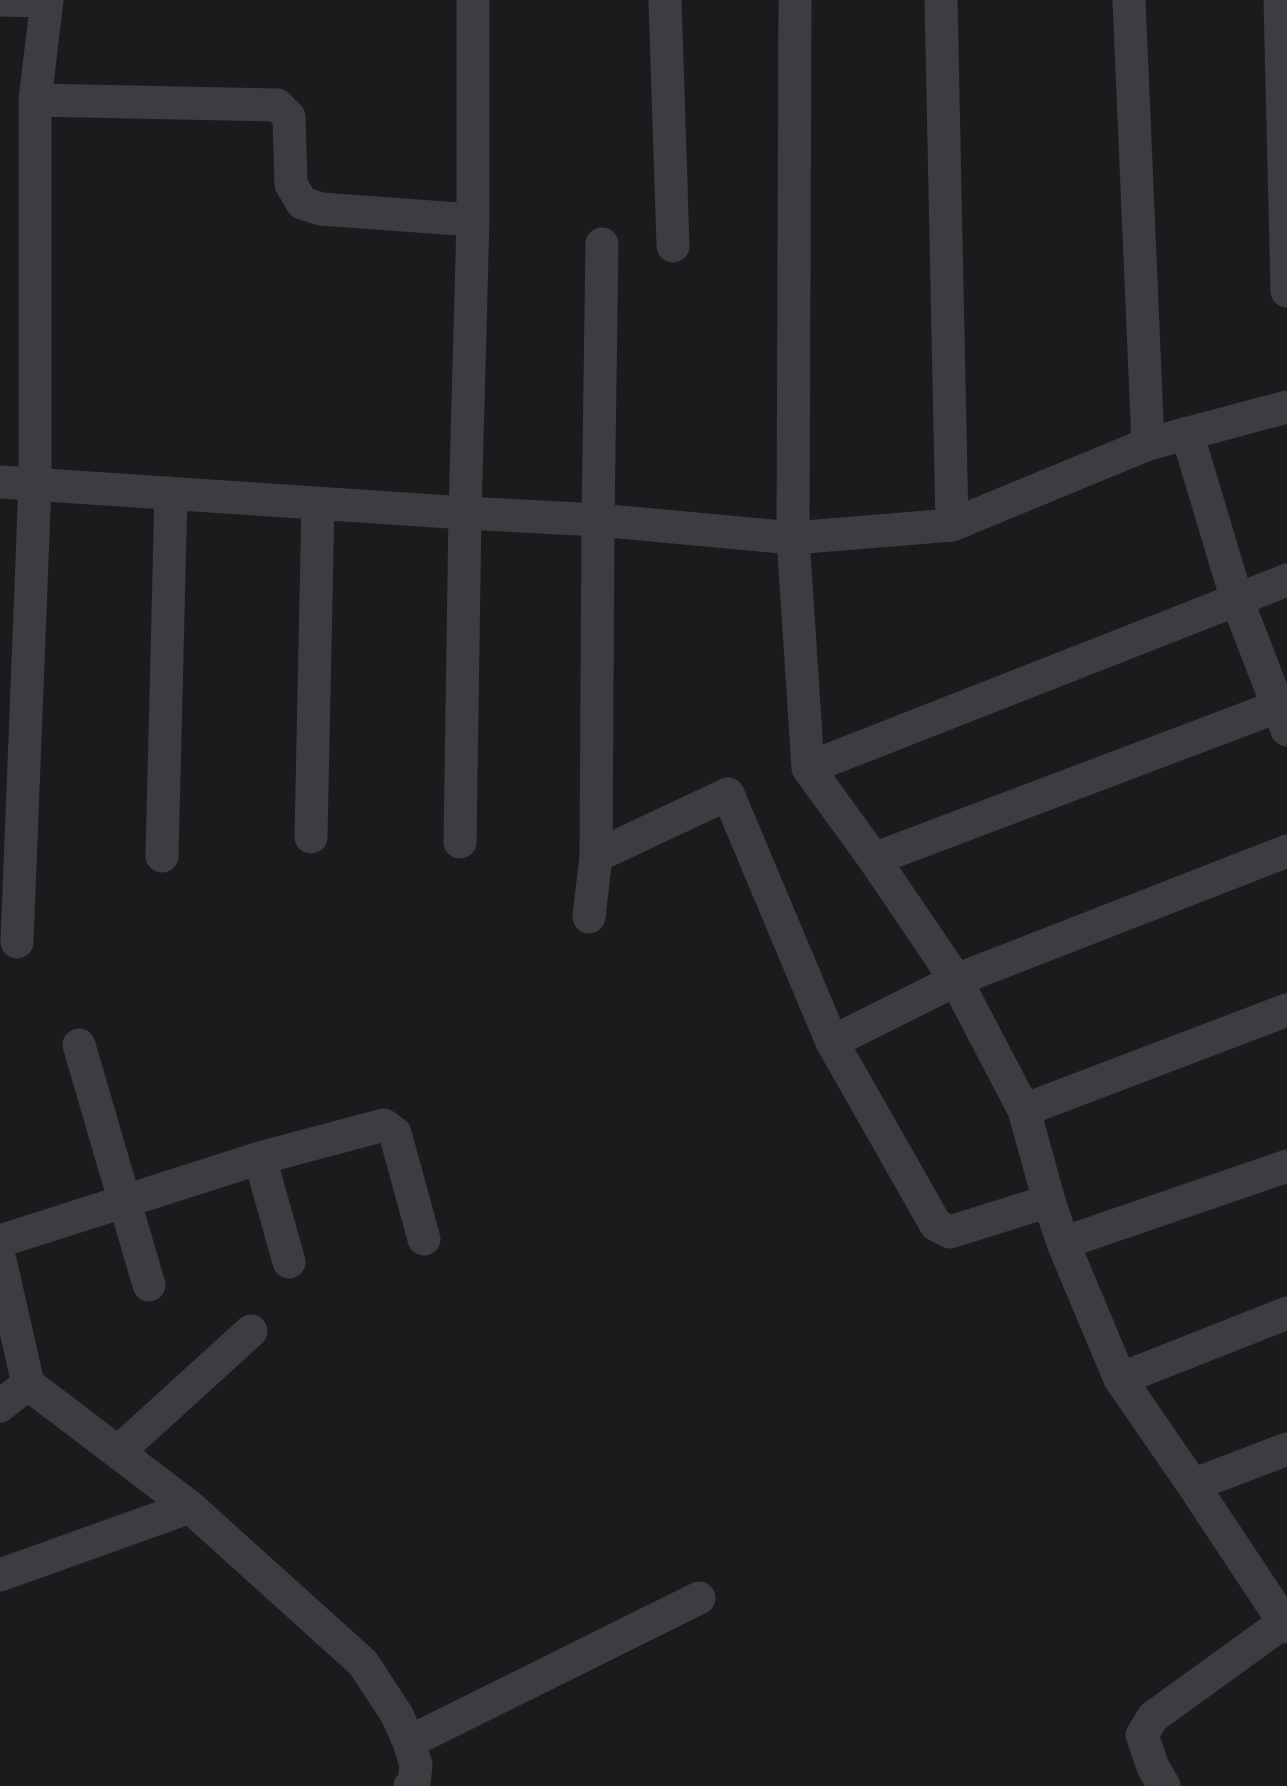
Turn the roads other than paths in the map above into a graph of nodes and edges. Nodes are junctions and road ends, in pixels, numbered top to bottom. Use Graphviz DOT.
graph roads {
  1 [pos="0,0"];
  2 [pos="473,0"];
  3 [pos="665,0"];
  4 [pos="795,0"];
  5 [pos="941,0"];
  6 [pos="1129,0"];
  7 [pos="1280,0"];
  8 [pos="47,1"];
  9 [pos="36,100"];
  10 [pos="472,220"];
  11 [pos="602,244"];
  12 [pos="674,246"];
  13 [pos="1287,291"];
  14 [pos="1287,407"];
  15 [pos="1187,434"];
  16 [pos="1148,444"];
  17 [pos="0,482"];
  18 [pos="35,484"];
  19 [pos="171,493"];
  20 [pos="318,503"];
  21 [pos="465,513"];
  22 [pos="598,520"];
  23 [pos="952,525"];
  24 [pos="793,538"];
  25 [pos="1287,580"];
  26 [pos="1237,600"];
  27 [pos="1284,713"];
  28 [pos="808,768"];
  29 [pos="311,837"];
  30 [pos="460,842"];
  31 [pos="1287,851"];
  32 [pos="162,856"];
  33 [pos="596,856"];
  34 [pos="874,860"];
  35 [pos="589,917"];
  36 [pos="17,942"];
  37 [pos="956,980"];
  38 [pos="1287,1011"];
  39 [pos="832,1042"];
  40 [pos="79,1045"];
  41 [pos="1024,1110"];
  42 [pos="260,1158"];
  43 [pos="1287,1166"];
  44 [pos="125,1201"];
  45 [pos="1048,1201"];
  46 [pos="424,1239"];
  47 [pos="0,1241"];
  48 [pos="1063,1243"];
  49 [pos="0,1260"];
  50 [pos="289,1262"];
  51 [pos="149,1285"];
  52 [pos="1287,1313"];
  53 [pos="251,1331"];
  54 [pos="1120,1379"];
  55 [pos="28,1384"];
  56 [pos="0,1406"];
  57 [pos="1287,1449"];
  58 [pos="117,1452"];
  59 [pos="1193,1485"];
  60 [pos="190,1507"];
  61 [pos="0,1575"];
  62 [pos="699,1598"];
  63 [pos="1286,1623"];
  64 [pos="409,1742"];
  65 [pos="410,1786"];
  66 [pos="1164,1786"];
  1 -- 8 [label="street"];
  2 -- 10 [label="street"];
  3 -- 12 [label="street"];
  4 -- 24 [label="street"];
  5 -- 23 [label="street"];
  6 -- 16 [label="street"];
  7 -- 13 [label="street"];
  8 -- 9 [label="street"];
  9 -- 10 [label="street"];
  9 -- 18 [label="street"];
  10 -- 21 [label="street"];
  11 -- 22 [label="street"];
  14 -- 15 [label="street"];
  15 -- 16 [label="street"];
  15 -- 26 [label="street"];
  16 -- 23 [label="street"];
  17 -- 18 [label="street"];
  18 -- 19 [label="street"];
  18 -- 36 [label="street"];
  19 -- 20 [label="street"];
  19 -- 32 [label="street"];
  20 -- 21 [label="street"];
  20 -- 29 [label="street"];
  21 -- 22 [label="street"];
  21 -- 30 [label="street"];
  22 -- 24 [label="street"];
  22 -- 33 [label="street"];
  23 -- 24 [label="street"];
  24 -- 28 [label="street"];
  25 -- 26 [label="street"];
  26 -- 27 [label="street"];
  26 -- 28 [label="street"];
  27 -- 34 [label="street"];
  28 -- 34 [label="street"];
  31 -- 37 [label="street"];
  33 -- 35 [label="street"];
  33 -- 39 [label="street"];
  34 -- 37 [label="street"];
  37 -- 39 [label="street"];
  37 -- 41 [label="street"];
  38 -- 41 [label="street"];
  39 -- 45 [label="street"];
  40 -- 44 [label="street"];
  41 -- 45 [label="street"];
  42 -- 44 [label="street"];
  42 -- 46 [label="street"];
  42 -- 50 [label="street"];
  43 -- 48 [label="street"];
  44 -- 47 [label="street"];
  44 -- 51 [label="street"];
  45 -- 48 [label="street"];
  48 -- 54 [label="street"];
  49 -- 55 [label="street"];
  52 -- 54 [label="street"];
  53 -- 58 [label="street"];
  54 -- 59 [label="street"];
  55 -- 56 [label="street"];
  55 -- 58 [label="street"];
  57 -- 59 [label="street"];
  58 -- 60 [label="street"];
  59 -- 63 [label="street"];
  60 -- 61 [label="street"];
  60 -- 64 [label="street"];
  62 -- 64 [label="street"];
  63 -- 66 [label="street"];
  64 -- 65 [label="street"];
}
